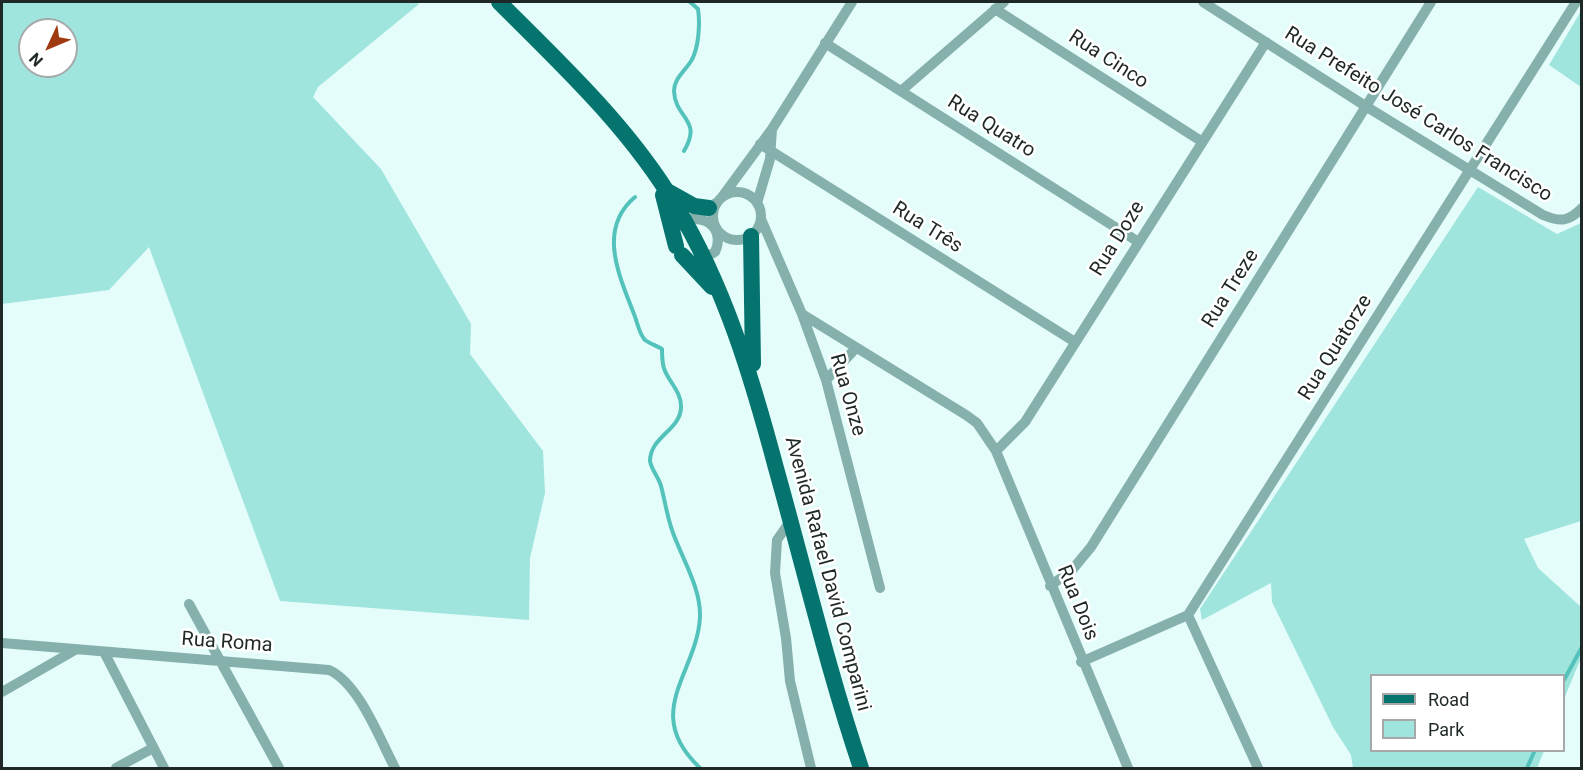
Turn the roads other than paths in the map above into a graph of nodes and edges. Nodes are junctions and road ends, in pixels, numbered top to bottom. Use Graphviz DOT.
graph roads {
  1 [pos="499,2"];
  2 [pos="852,2"];
  3 [pos="1004,2"];
  4 [pos="1203,2"];
  5 [pos="1430,2"];
  6 [pos="1576,2"];
  7 [pos="995,9"];
  8 [pos="1266,42"];
  9 [pos="825,43"];
  10 [pos="901,91"];
  11 [pos="1367,107"];
  12 [pos="772,129"];
  13 [pos="1202,141"];
  14 [pos="760,144"];
  15 [pos="771,151"];
  16 [pos="1470,171"];
  17 [pos="663,185"];
  18 [pos="716,203"];
  19 [pos="757,204"];
  20 [pos="1581,208"];
  21 [pos="761,219"];
  22 [pos="689,220"];
  23 [pos="716,229"];
  24 [pos="743,238"];
  25 [pos="1137,241"];
  26 [pos="717,248"];
  27 [pos="679,250"];
  28 [pos="705,260"];
  29 [pos="722,299"];
  30 [pos="802,314"];
  31 [pos="1075,342"];
  32 [pos="856,348"];
  33 [pos="826,380"];
  34 [pos="755,389"];
  35 [pos="996,451"];
  36 [pos="791,520"];
  37 [pos="1050,586"];
  38 [pos="880,588"];
  39 [pos="189,604"];
  40 [pos="1188,615"];
  41 [pos="2,643"];
  42 [pos="75,650"];
  43 [pos="104,652"];
  44 [pos="218,660"];
  45 [pos="1081,662"];
  46 [pos="2,692"];
  47 [pos="153,748"];
  48 [pos="116,768"];
  49 [pos="164,768"];
  50 [pos="279,768"];
  51 [pos="395,768"];
  52 [pos="811,768"];
  53 [pos="861,768"];
  54 [pos="1128,768"];
  55 [pos="1258,768"];
  1 -- 17 [label="main road"];
  2 -- 9 [label="street"];
  3 -- 7 [label="street"];
  4 -- 8 [label="street, Rua Prefeito José Carlos Francisco"];
  5 -- 11 [label="street, Rua Treze"];
  6 -- 16 [label="street, Rua Quatorze"];
  7 -- 10 [label="street"];
  7 -- 13 [label="street, Rua Cinco"];
  8 -- 11 [label="street, Rua Prefeito José Carlos Francisco"];
  8 -- 13 [label="street, Rua Doze"];
  9 -- 10 [label="street, Rua Quatro"];
  9 -- 12 [label="street"];
  10 -- 25 [label="street, Rua Quatro"];
  11 -- 16 [label="street, Rua Prefeito José Carlos Francisco"];
  11 -- 37 [label="street, Rua Treze"];
  12 -- 14 [label="street"];
  12 -- 15 [label="street"];
  13 -- 25 [label="street, Rua Doze"];
  14 -- 15 [label="street, Rua Três"];
  14 -- 18 [label="street"];
  15 -- 19 [label="street"];
  15 -- 31 [label="street, Rua Três"];
  16 -- 20 [label="street, Rua Prefeito José Carlos Francisco"];
  16 -- 40 [label="street, Rua Quatorze"];
  17 -- 18 [label="main road"];
  17 -- 22 [label="main road"];
  17 -- 27 [label="main road"];
  18 -- 19 [label="street"];
  18 -- 22 [label="street"];
  18 -- 23 [label="street"];
  19 -- 21 [label="street"];
  21 -- 24 [label="street"];
  21 -- 30 [label="street, Rua Onze"];
  22 -- 23 [label="street"];
  22 -- 27 [label="street"];
  22 -- 28 [label="main road"];
  23 -- 24 [label="street"];
  23 -- 26 [label="street"];
  24 -- 26 [label="street"];
  24 -- 34 [label="main road"];
  25 -- 31 [label="street, Rua Doze"];
  26 -- 28 [label="street"];
  27 -- 28 [label="street"];
  27 -- 29 [label="main road"];
  28 -- 29 [label="main road"];
  29 -- 34 [label="main road"];
  30 -- 32 [label="street, Rua Dois"];
  30 -- 33 [label="street, Rua Onze"];
  31 -- 35 [label="street, Rua Doze"];
  32 -- 33 [label="street"];
  32 -- 35 [label="street, Rua Dois"];
  33 -- 38 [label="street, Rua Onze"];
  34 -- 36 [label="main road, Avenida Rafael David Comparini"];
  35 -- 37 [label="street, Rua Dois"];
  36 -- 52 [label="street"];
  36 -- 53 [label="main road, Avenida Rafael David Comparini"];
  37 -- 45 [label="street, Rua Dois"];
  39 -- 44 [label="street"];
  40 -- 45 [label="street"];
  40 -- 55 [label="street"];
  41 -- 42 [label="street, Rua Roma"];
  42 -- 43 [label="street, Rua Roma"];
  42 -- 46 [label="street"];
  43 -- 44 [label="street, Rua Roma"];
  43 -- 47 [label="street"];
  44 -- 50 [label="street"];
  44 -- 51 [label="street, Rua Roma"];
  45 -- 54 [label="street, Rua Dois"];
  47 -- 48 [label="street"];
  47 -- 49 [label="street"];
}
